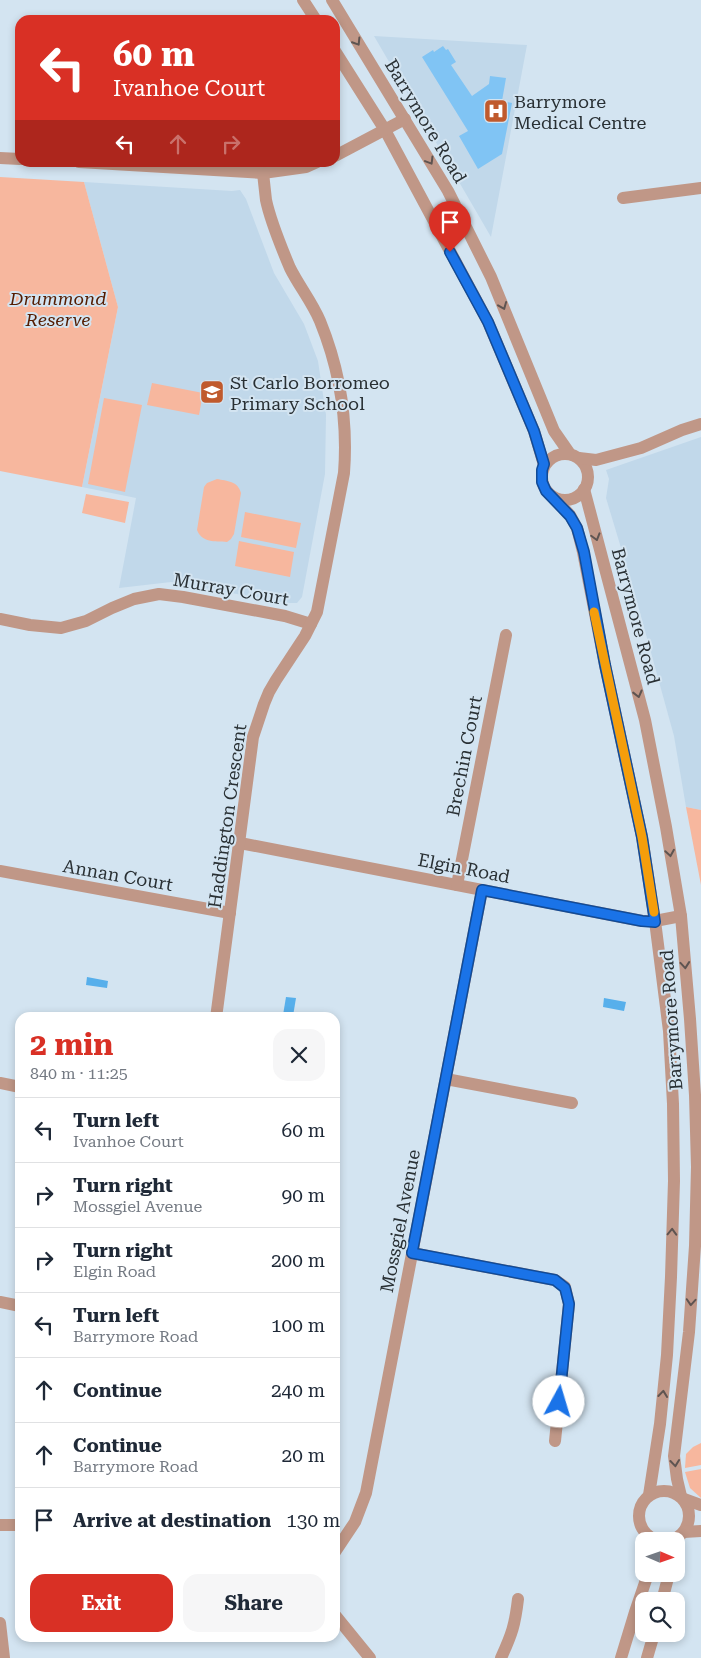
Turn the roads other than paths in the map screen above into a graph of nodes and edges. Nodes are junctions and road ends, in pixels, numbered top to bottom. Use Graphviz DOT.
graph roads {
  1 [pos="304,0"];
  2 [pos="332,0"];
  3 [pos="313,15"];
  4 [pos="340,58"];
  5 [pos="405,119"];
  6 [pos="385,130"];
  7 [pos="340,153"];
  8 [pos="0,158"];
  9 [pos="15,159"];
  10 [pos="163,167"];
  11 [pos="306,167"];
  12 [pos="263,173"];
  13 [pos="701,188"];
  14 [pos="623,198"];
  15 [pos="701,424"];
  16 [pos="622,453"];
  17 [pos="575,456"];
  18 [pos="544,464"];
  19 [pos="586,484"];
  20 [pos="553,497"];
  21 [pos="0,619"];
  22 [pos="311,624"];
  23 [pos="506,635"];
  24 [pos="240,843"];
  25 [pos="0,871"];
  26 [pos="457,885"];
  27 [pos="482,890"];
  28 [pos="230,913"];
  29 [pos="681,916"];
  30 [pos="655,922"];
  31 [pos="217,1012"];
  32 [pos="446,1079"];
  33 [pos="0,1083"];
  34 [pos="15,1086"];
  35 [pos="572,1103"];
  36 [pos="412,1253"];
  37 [pos="0,1302"];
  38 [pos="15,1305"];
  39 [pos="555,1441"];
  40 [pos="649,1495"];
  41 [pos="683,1498"];
  42 [pos="701,1505"];
  43 [pos="0,1525"];
  44 [pos="15,1525"];
  45 [pos="701,1531"];
  46 [pos="644,1532"];
  47 [pos="682,1532"];
  48 [pos="685,1535"];
  49 [pos="340,1544"];
  50 [pos="645,1582"];
  51 [pos="518,1599"];
  52 [pos="340,1621"];
  53 [pos="0,1623"];
  54 [pos="652,1642"];
  55 [pos="4,1658"];
  56 [pos="370,1658"];
  57 [pos="501,1658"];
  58 [pos="621,1658"];
  59 [pos="647,1658"];
  1 -- 3 [label="street"];
  2 -- 5 [label="street, Barrymore Road, one-way"];
  4 -- 6 [label="street"];
  5 -- 6 [label="street"];
  5 -- 17 [label="street, Barrymore Road, one-way"];
  6 -- 7 [label="street"];
  6 -- 18 [label="street"];
  8 -- 9 [label="street"];
  10 -- 12 [label="street"];
  11 -- 12 [label="street"];
  12 -- 22 [label="street, Haddington Crescent"];
  13 -- 14 [label="street"];
  15 -- 16 [label="street"];
  16 -- 17 [label="street"];
  16 -- 19 [label="street"];
  17 -- 18 [label="street"];
  17 -- 19 [label="street"];
  18 -- 20 [label="street"];
  19 -- 20 [label="street"];
  19 -- 29 [label="street, Barrymore Road, one-way"];
  20 -- 30 [label="street, Barrymore Road"];
  21 -- 22 [label="street, Murray Court"];
  22 -- 24 [label="street, Haddington Crescent"];
  23 -- 26 [label="street, Brechin Court"];
  24 -- 26 [label="street, Elgin Road"];
  24 -- 28 [label="street, Haddington Crescent"];
  25 -- 28 [label="street, Annan Court"];
  26 -- 27 [label="street, Elgin Road"];
  27 -- 30 [label="street, Elgin Road"];
  27 -- 32 [label="street, Mossgiel Avenue"];
  28 -- 31 [label="street, Haddington Crescent"];
  29 -- 30 [label="street, Elgin Road"];
  29 -- 41 [label="street, Barrymore Road, one-way"];
  40 -- 30 [label="street, Barrymore Road, one-way"];
  32 -- 35 [label="street"];
  32 -- 36 [label="street, Mossgiel Avenue"];
  33 -- 34 [label="street"];
  36 -- 39 [label="street"];
  36 -- 49 [label="street, Mossgiel Avenue"];
  37 -- 38 [label="street"];
  40 -- 41 [label="street"];
  40 -- 46 [label="street"];
  41 -- 42 [label="street"];
  41 -- 47 [label="street"];
  43 -- 44 [label="street"];
  45 -- 48 [label="street"];
  50 -- 58 [label="street"];
  51 -- 57 [label="street"];
  52 -- 56 [label="street"];
  53 -- 55 [label="street"];
  54 -- 59 [label="street"];
}
